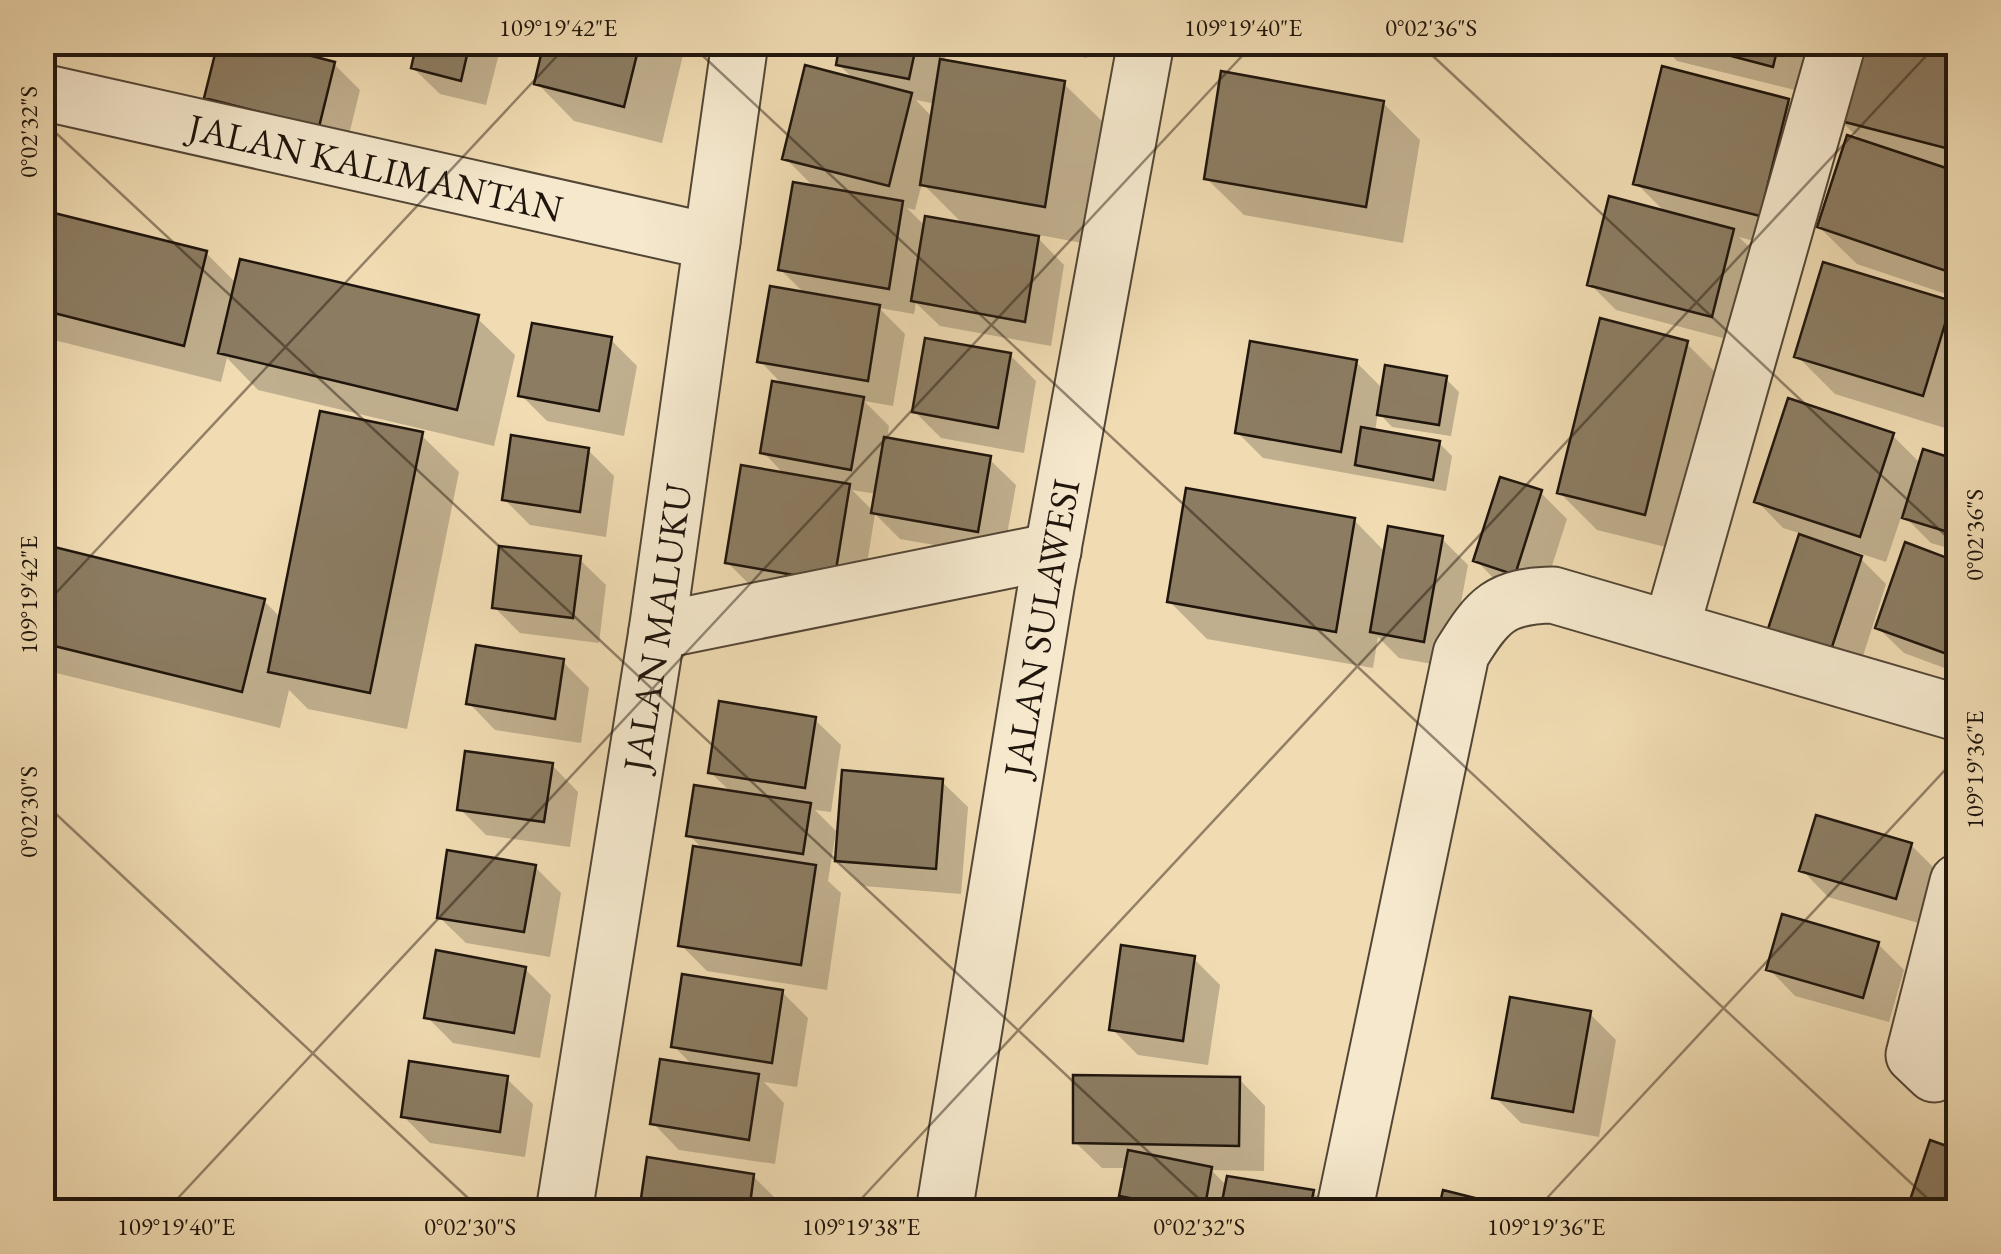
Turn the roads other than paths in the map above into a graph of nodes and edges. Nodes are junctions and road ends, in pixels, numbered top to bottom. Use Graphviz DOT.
graph roads {
  1 [pos="740,42"];
  2 [pos="1146,42"];
  3 [pos="1838,42"];
  4 [pos="42,92"];
  5 [pos="712,242"];
  6 [pos="1053,551"];
  7 [pos="1671,629"];
  8 [pos="657,632"];
  9 [pos="1958,713"];
  10 [pos="1958,882"];
  11 [pos="1934,1074"];
  12 [pos="564,1212"];
  13 [pos="944,1212"];
  14 [pos="1344,1212"];
  1 -- 5 [label="street, JALAN MALUKU"];
  2 -- 6 [label="street, JALAN SULAWESI"];
  3 -- 7 [label="street"];
  4 -- 5 [label="street, JALAN KALIMANTAN"];
  5 -- 8 [label="street, JALAN MALUKU"];
  6 -- 8 [label="street"];
  6 -- 13 [label="street, JALAN SULAWESI"];
  7 -- 9 [label="street"];
  7 -- 14 [label="street"];
  8 -- 12 [label="street, JALAN MALUKU"];
  10 -- 11 [label="street"];
}
